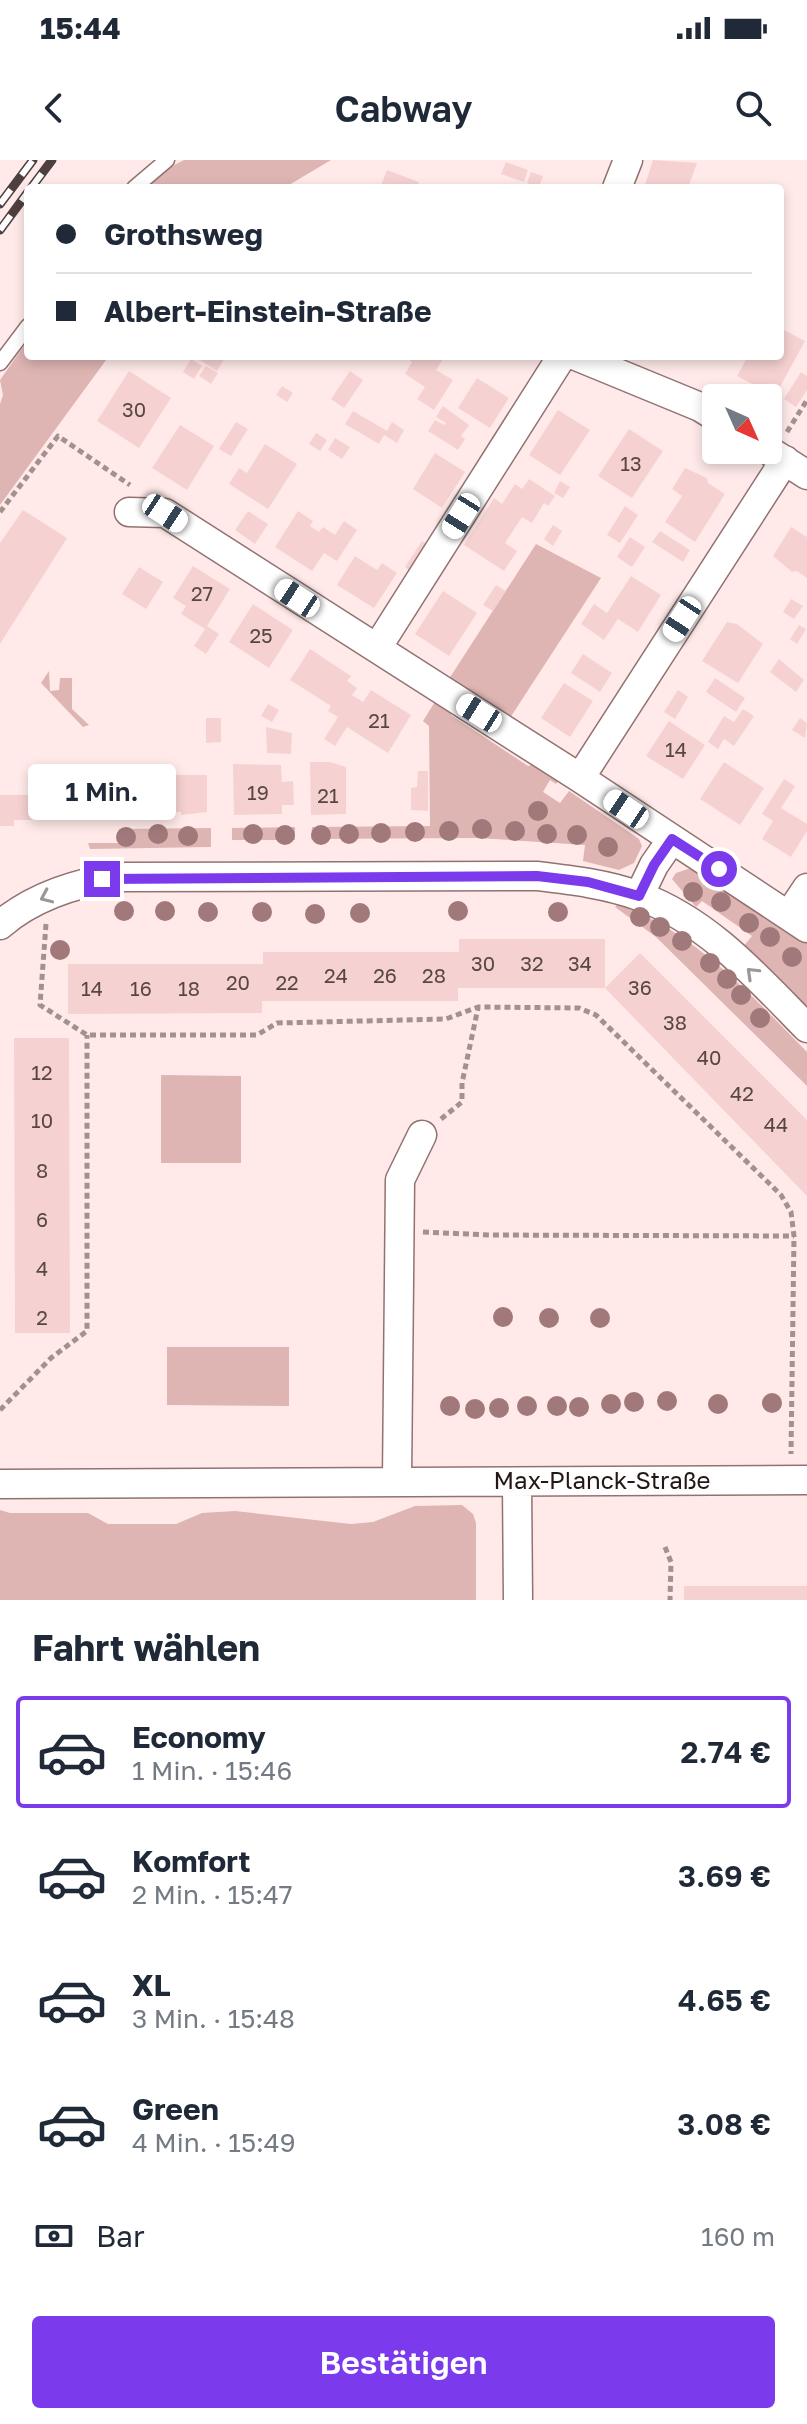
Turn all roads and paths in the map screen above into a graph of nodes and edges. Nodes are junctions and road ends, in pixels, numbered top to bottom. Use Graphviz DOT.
graph roads {
  1 [pos="167,160"];
  2 [pos="628,160"];
  3 [pos="139,184"];
  4 [pos="619,184"];
  5 [pos="24,331"];
  6 [pos="559,360"];
  7 [pos="586,360"];
  8 [pos="0,363"];
  9 [pos="807,400"];
  10 [pos="702,408"];
  11 [pos="783,459"];
  12 [pos="0,512"];
  13 [pos="129,512"];
  14 [pos="165,513"];
  15 [pos="377,648"];
  16 [pos="580,778"];
  17 [pos="672,839"];
  18 [pos="807,888"];
  19 [pos="48,895"];
  20 [pos="639,896"];
  21 [pos="798,922"];
  22 [pos="0,925"];
  23 [pos="478,1007"];
  24 [pos="807,1028"];
  25 [pos="87,1035"];
  26 [pos="422,1135"];
  27 [pos="400,1231"];
  28 [pos="794,1236"];
  29 [pos="0,1410"];
  30 [pos="799,1480"];
  31 [pos="397,1481"];
  32 [pos="517,1482"];
  33 [pos="0,1484"];
  34 [pos="665,1547"];
  35 [pos="518,1600"];
  36 [pos="670,1600"];
  1 -- 3 [label="lane"];
  2 -- 4 [label="street"];
  5 -- 8 [label="lane"];
  6 -- 15 [label="street"];
  7 -- 10 [label="street"];
  9 -- 11 [label="path"];
  11 -- 16 [label="street"];
  12 -- 14 [label="path"];
  13 -- 14 [label="street"];
  14 -- 15 [label="street"];
  15 -- 16 [label="street"];
  16 -- 17 [label="street"];
  17 -- 20 [label="street"];
  17 -- 21 [label="street"];
  18 -- 21 [label="street"];
  19 -- 20 [label="street"];
  19 -- 22 [label="street, one-way"];
  19 -- 25 [label="path"];
  24 -- 20 [label="street, one-way"];
  23 -- 25 [label="path"];
  23 -- 26 [label="path"];
  23 -- 28 [label="path"];
  25 -- 29 [label="path"];
  26 -- 27 [label="street"];
  27 -- 28 [label="path"];
  27 -- 31 [label="street"];
  28 -- 30 [label="path"];
  30 -- 32 [label="street, Max-Planck-Straße"];
  31 -- 32 [label="street, Max-Planck-Straße"];
  31 -- 33 [label="street, Max-Planck-Straße"];
  32 -- 35 [label="street"];
  34 -- 36 [label="path"];
}
